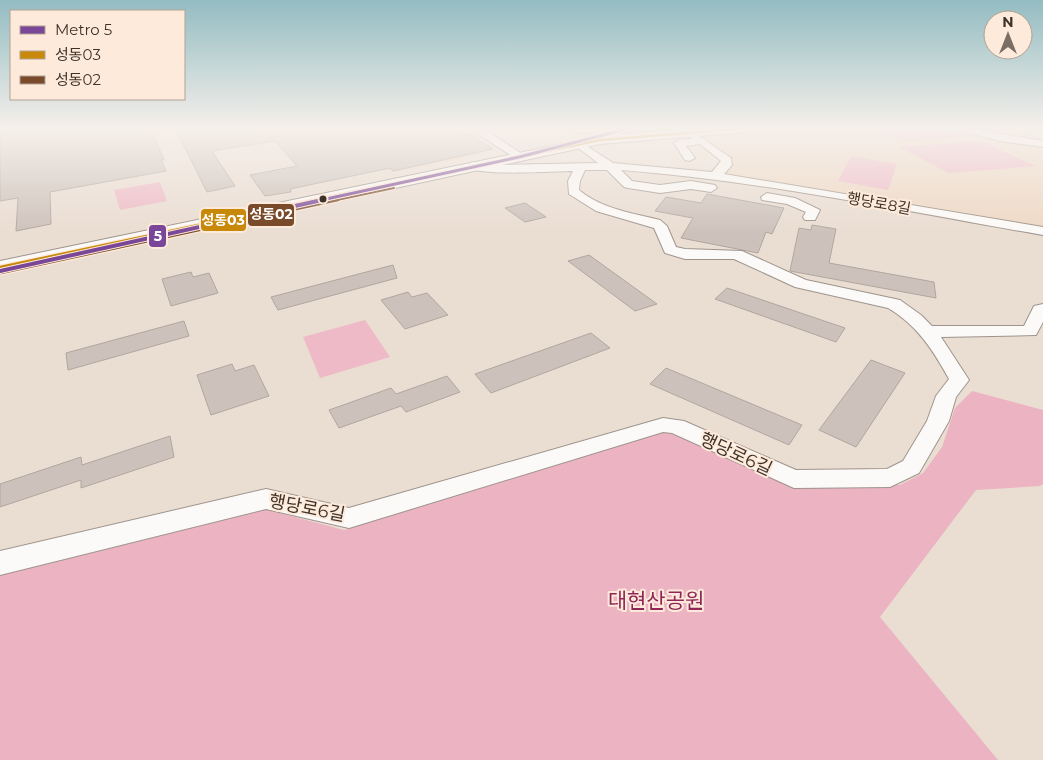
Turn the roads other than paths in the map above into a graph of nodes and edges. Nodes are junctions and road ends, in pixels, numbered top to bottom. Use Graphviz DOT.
graph roads {
  1 [pos="484,163"];
  2 [pos="607,163"];
  3 [pos="726,163"];
  4 [pos="472,166"];
  5 [pos="610,166"];
  6 [pos="582,167"];
  7 [pos="716,175"];
  8 [pos="810,217"];
  9 [pos="1043,231"];
  10 [pos="990,232"];
  11 [pos="1043,240"];
  12 [pos="0,267"];
  13 [pos="1043,309"];
  14 [pos="926,332"];
  15 [pos="0,563"];
  1 -- 4 [label="main road"];
  2 -- 5 [label="street"];
  3 -- 7 [label="street"];
  4 -- 6 [label="street, 행당로8길"];
  4 -- 12 [label="main road"];
  5 -- 6 [label="street, 행당로8길"];
  5 -- 7 [label="street, 행당로8길"];
  5 -- 8 [label="street"];
  6 -- 14 [label="street, 행당로6길"];
  7 -- 9 [label="street, 행당로8길"];
  10 -- 11 [label="street"];
  13 -- 14 [label="street"];
  14 -- 15 [label="street, 행당로6길"];
}
